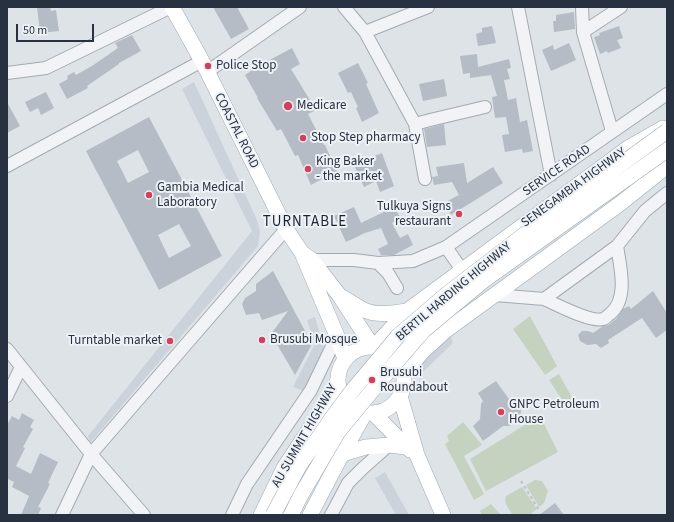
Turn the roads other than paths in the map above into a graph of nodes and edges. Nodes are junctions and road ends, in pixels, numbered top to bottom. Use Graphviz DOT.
graph roads {
  1 [pos="171,7"];
  2 [pos="300,7"];
  3 [pos="344,7"];
  4 [pos="428,7"];
  5 [pos="518,7"];
  6 [pos="582,7"];
  7 [pos="621,7"];
  8 [pos="365,32"];
  9 [pos="583,32"];
  10 [pos="204,67"];
  11 [pos="7,73"];
  12 [pos="667,94"];
  13 [pos="485,107"];
  14 [pos="415,124"];
  15 [pos="667,125"];
  16 [pos="612,131"];
  17 [pos="667,131"];
  18 [pos="667,150"];
  19 [pos="7,166"];
  20 [pos="667,166"];
  21 [pos="551,174"];
  22 [pos="425,179"];
  23 [pos="667,193"];
  24 [pos="286,229"];
  25 [pos="617,246"];
  26 [pos="446,247"];
  27 [pos="307,257"];
  28 [pos="378,264"];
  29 [pos="462,270"];
  30 [pos="397,288"];
  31 [pos="339,295"];
  32 [pos="495,295"];
  33 [pos="544,299"];
  34 [pos="407,311"];
  35 [pos="337,336"];
  36 [pos="374,347"];
  37 [pos="7,348"];
  38 [pos="345,359"];
  39 [pos="21,367"];
  40 [pos="404,375"];
  41 [pos="338,379"];
  42 [pos="7,396"];
  43 [pos="400,396"];
  44 [pos="369,413"];
  45 [pos="389,446"];
  46 [pos="412,451"];
  47 [pos="91,454"];
  48 [pos="342,454"];
  49 [pos="62,515"];
  50 [pos="144,515"];
  51 [pos="232,515"];
  52 [pos="261,515"];
  53 [pos="273,515"];
  54 [pos="291,515"];
  55 [pos="310,515"];
  56 [pos="332,515"];
  57 [pos="444,515"];
  1 -- 10 [label="main road, COASTAL ROAD"];
  1 -- 11 [label="street"];
  2 -- 10 [label="street"];
  3 -- 8 [label="street"];
  4 -- 8 [label="street"];
  5 -- 21 [label="street"];
  6 -- 9 [label="street"];
  7 -- 9 [label="street"];
  8 -- 14 [label="street"];
  9 -- 16 [label="street"];
  10 -- 19 [label="street"];
  10 -- 24 [label="main road, COASTAL ROAD"];
  12 -- 16 [label="street, SERVICE ROAD"];
  13 -- 14 [label="street"];
  14 -- 22 [label="street"];
  15 -- 29 [label="main road, SENEGAMBIA HIGHWAY"];
  16 -- 21 [label="street, SERVICE ROAD"];
  17 -- 53 [label="main road, BERTIL HARDING HIGHWAY, bridge"];
  18 -- 54 [label="main road, BERTIL HARDING HIGHWAY, bridge"];
  20 -- 32 [label="main road"];
  21 -- 26 [label="street, SERVICE ROAD"];
  23 -- 25 [label="street"];
  24 -- 27 [label="main road, COASTAL ROAD"];
  24 -- 47 [label="street"];
  25 -- 33 [label="street"];
  25 -- 33 [label="street"];
  26 -- 28 [label="street, SERVICE ROAD"];
  26 -- 29 [label="street"];
  27 -- 28 [label="street, SERVICE ROAD"];
  27 -- 31 [label="main road, COASTAL ROAD"];
  27 -- 35 [label="main road, COASTAL ROAD"];
  28 -- 30 [label="street"];
  29 -- 34 [label="main road, SENEGAMBIA HIGHWAY"];
  31 -- 34 [label="main road"];
  31 -- 36 [label="main road, COASTAL ROAD"];
  32 -- 33 [label="street"];
  32 -- 40 [label="main road"];
  34 -- 36 [label="main road, SENEGAMBIA HIGHWAY"];
  35 -- 38 [label="main road, COASTAL ROAD"];
  35 -- 51 [label="street"];
  36 -- 38 [label="main road"];
  36 -- 40 [label="main road"];
  37 -- 39 [label="street"];
  38 -- 41 [label="main road"];
  39 -- 42 [label="street"];
  39 -- 47 [label="street"];
  40 -- 43 [label="main road"];
  41 -- 44 [label="main road"];
  41 -- 52 [label="main road, AU SUMMIT HIGHWAY"];
  43 -- 44 [label="main road"];
  43 -- 46 [label="main road"];
  44 -- 46 [label="main road"];
  44 -- 48 [label="main road"];
  45 -- 46 [label="main road"];
  45 -- 48 [label="main road"];
  45 -- 56 [label="street"];
  46 -- 57 [label="main road"];
  47 -- 49 [label="street"];
  47 -- 50 [label="street"];
  48 -- 55 [label="main road"];
}
